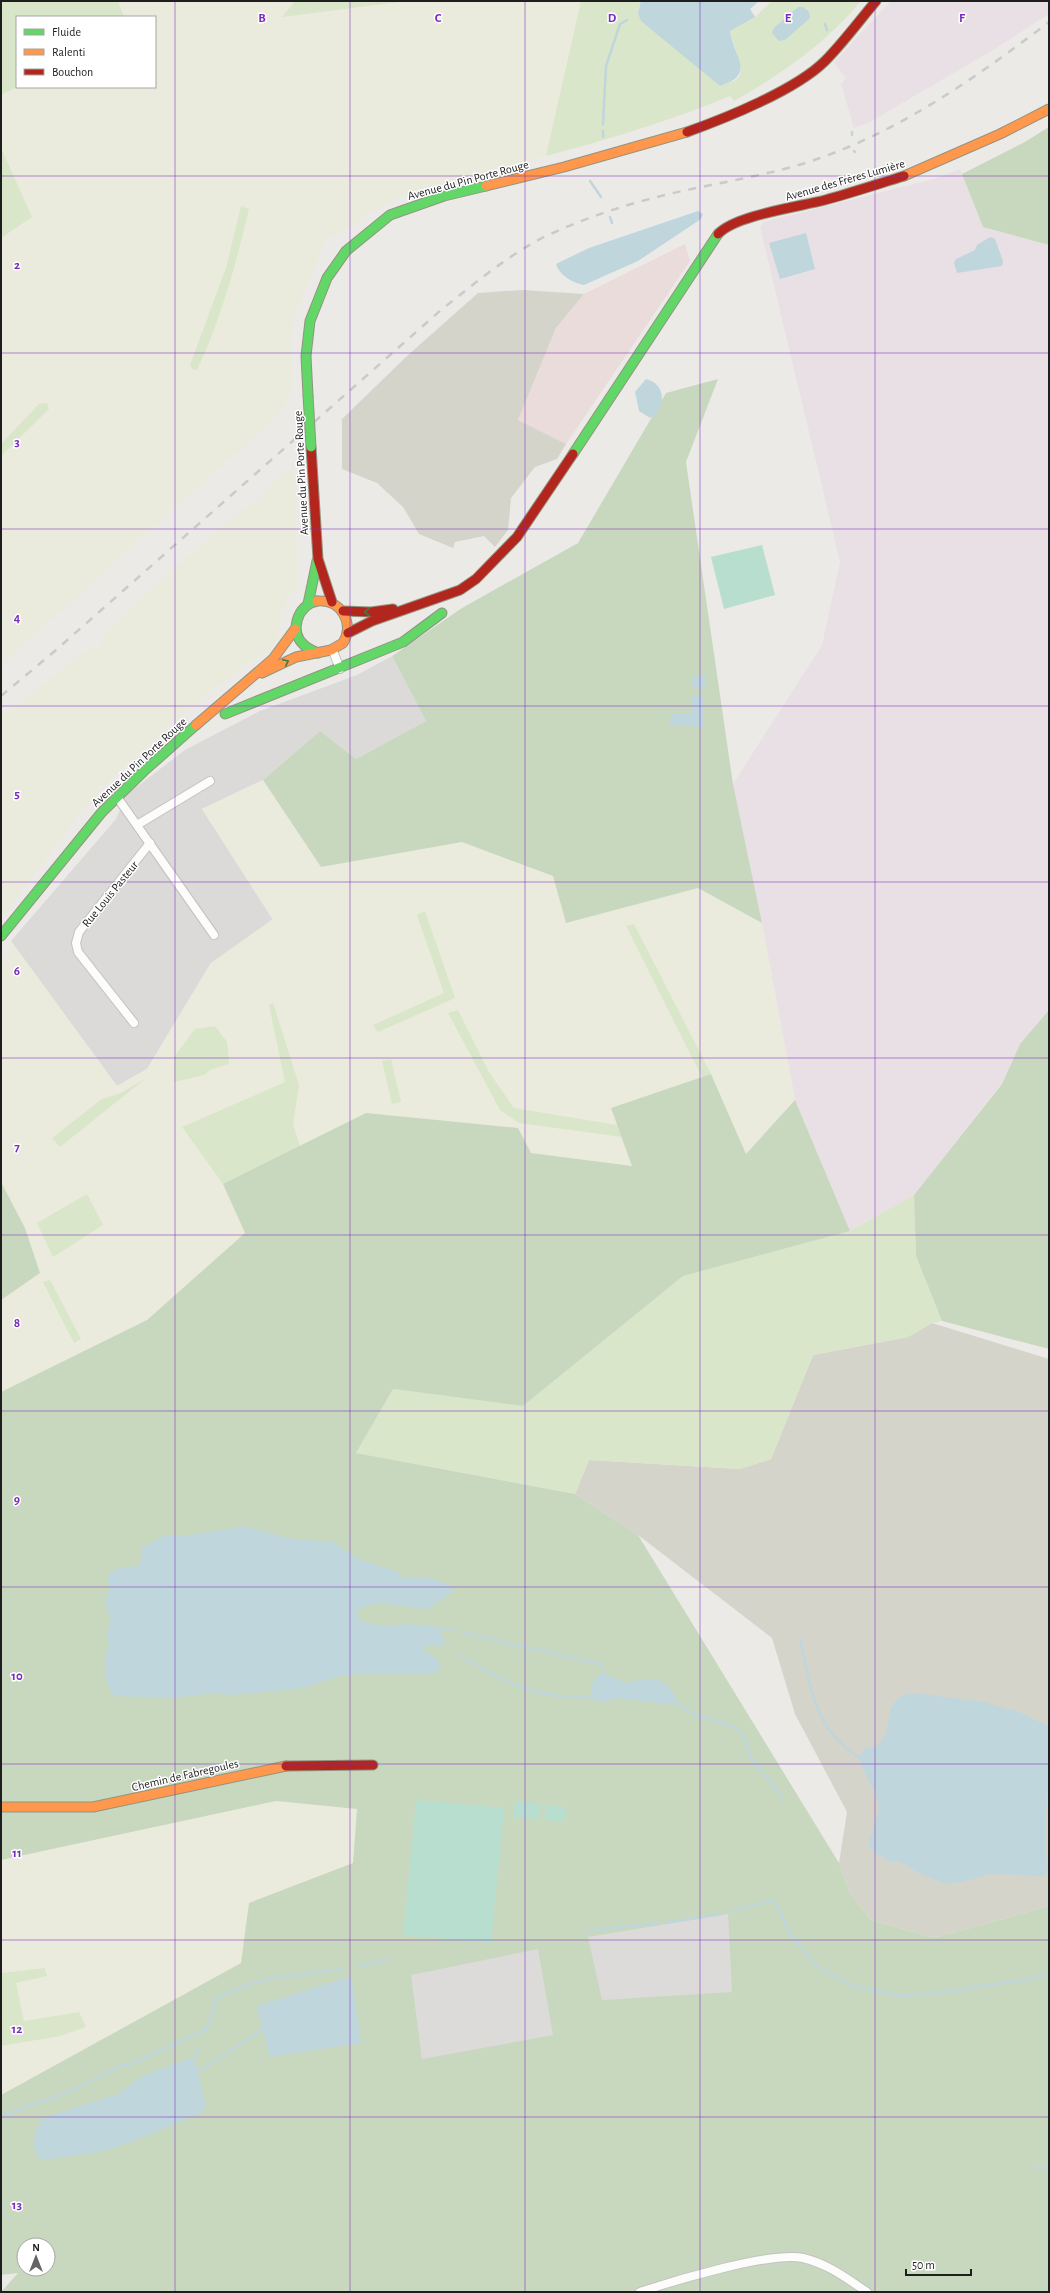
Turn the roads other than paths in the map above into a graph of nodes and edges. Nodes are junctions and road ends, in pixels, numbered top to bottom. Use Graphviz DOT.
graph roads {
  1 [pos="876,1"];
  2 [pos="1049,109"];
  3 [pos="318,559"];
  4 [pos="332,602"];
  5 [pos="308,604"];
  6 [pos="419,606"];
  7 [pos="343,611"];
  8 [pos="442,613"];
  9 [pos="295,629"];
  10 [pos="348,633"];
  11 [pos="332,651"];
  12 [pos="318,653"];
  13 [pos="340,669"];
  14 [pos="256,676"];
  15 [pos="225,714"];
  16 [pos="210,781"];
  17 [pos="117,797"];
  18 [pos="137,825"];
  19 [pos="150,843"];
  20 [pos="2,934"];
  21 [pos="214,935"];
  22 [pos="134,1023"];
  23 [pos="373,1764"];
  24 [pos="1,1807"];
  25 [pos="640,2292"];
  26 [pos="867,2292"];
  1 -- 3 [label="main road, Avenue du Pin Porte Rouge, bridge"];
  2 -- 6 [label="main road, Avenue des Frères Lumière"];
  3 -- 4 [label="main road, Avenue du Pin Porte Rouge"];
  3 -- 5 [label="main road, Avenue du Pin Porte Rouge"];
  4 -- 5 [label="main road"];
  4 -- 7 [label="main road"];
  5 -- 9 [label="main road"];
  6 -- 7 [label="main road, one-way"];
  6 -- 10 [label="main road"];
  7 -- 10 [label="main road"];
  8 -- 13 [label="main road"];
  9 -- 12 [label="main road"];
  9 -- 14 [label="main road, Avenue du Pin Porte Rouge"];
  10 -- 11 [label="main road"];
  11 -- 12 [label="main road"];
  11 -- 13 [label="street"];
  14 -- 12 [label="main road, Avenue du Pin Porte Rouge, one-way"];
  13 -- 15 [label="main road"];
  14 -- 17 [label="main road, Avenue du Pin Porte Rouge"];
  16 -- 18 [label="street"];
  17 -- 18 [label="street"];
  17 -- 20 [label="main road, Avenue du Pin Porte Rouge"];
  18 -- 19 [label="street"];
  19 -- 21 [label="street"];
  19 -- 22 [label="street, Rue Louis Pasteur"];
  23 -- 24 [label="main road, Chemin de Fabregoules"];
  25 -- 26 [label="street"];
}
